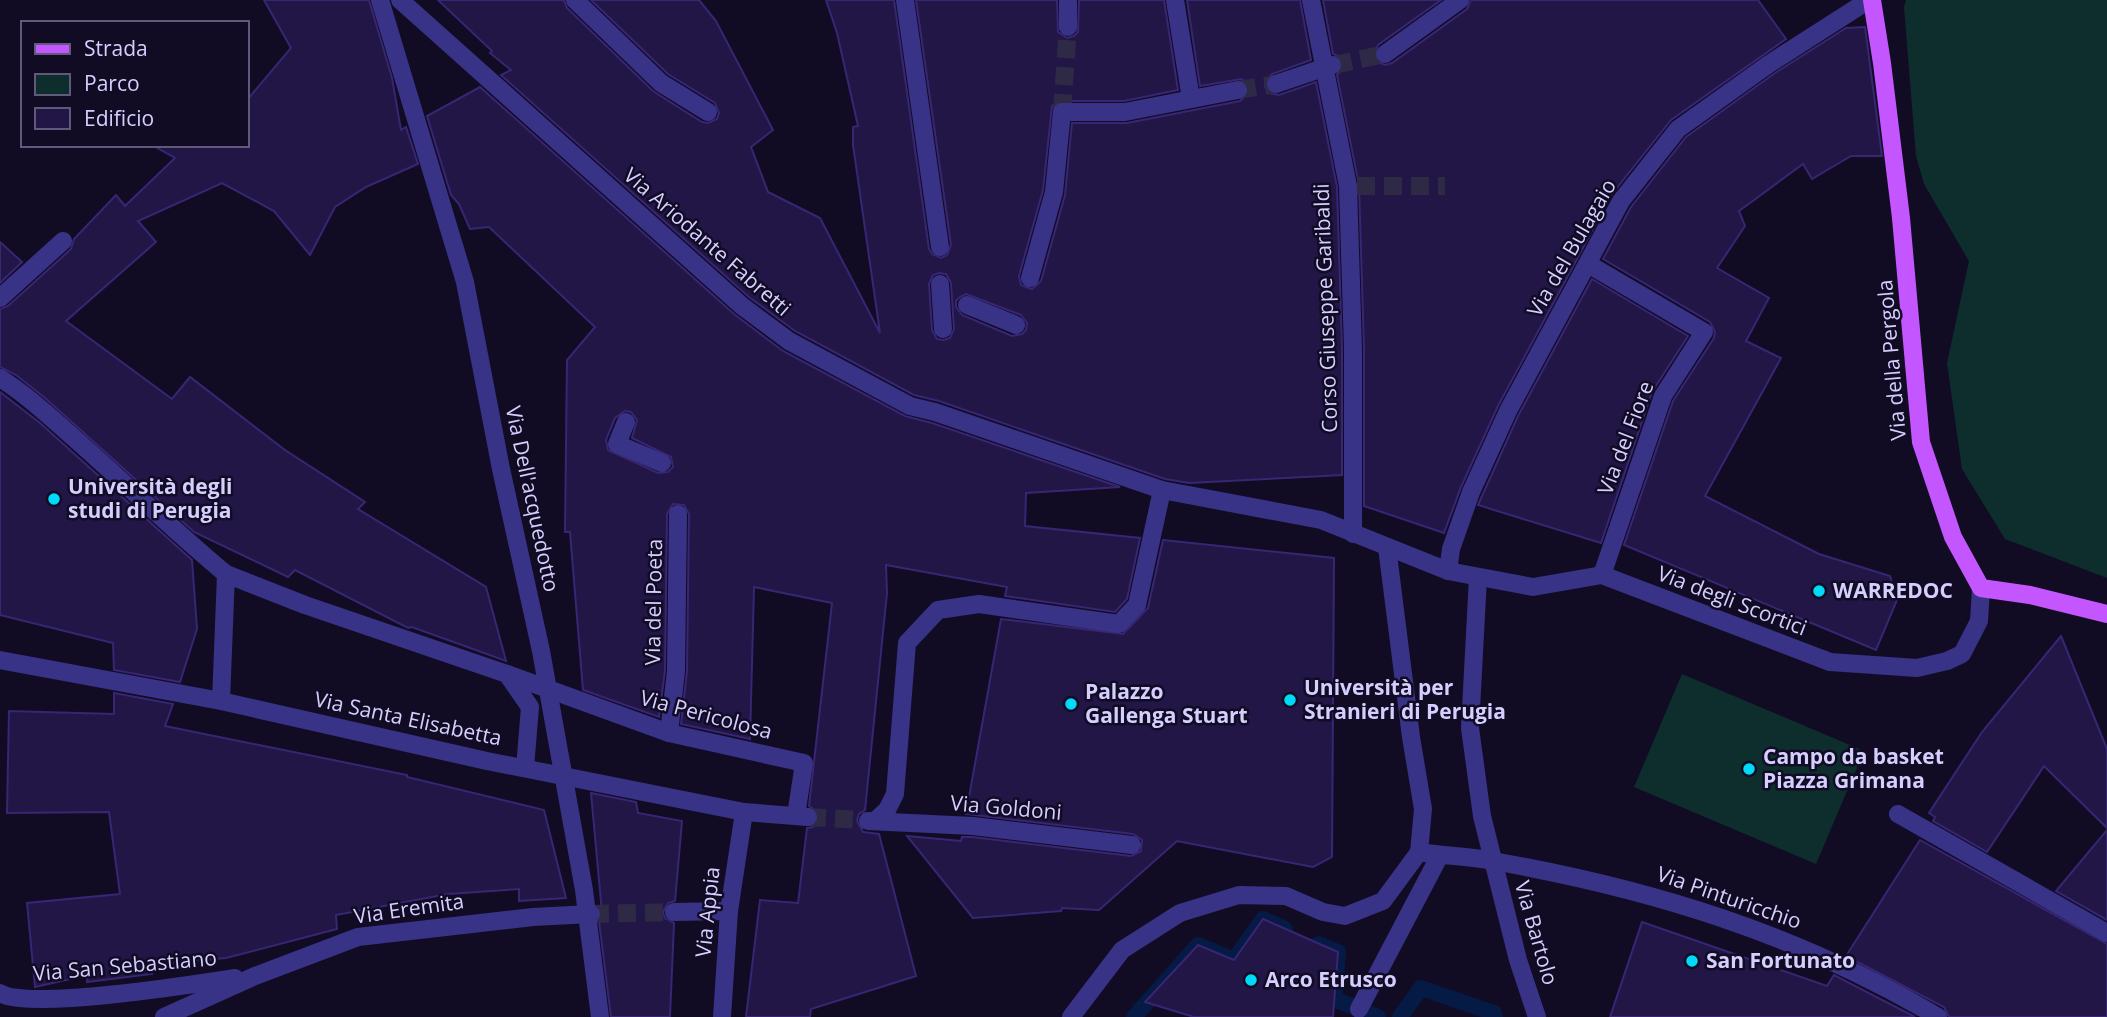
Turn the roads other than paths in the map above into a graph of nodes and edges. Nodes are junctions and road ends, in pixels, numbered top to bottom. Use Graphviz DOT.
graph roads {
  1 [pos="380,0"];
  2 [pos="400,0"];
  3 [pos="575,0"];
  4 [pos="905,0"];
  5 [pos="1068,0"];
  6 [pos="1175,0"];
  7 [pos="1311,0"];
  8 [pos="1460,0"];
  9 [pos="1871,0"];
  10 [pos="1068,27"];
  11 [pos="1385,54"];
  12 [pos="1329,66"];
  13 [pos="1276,84"];
  14 [pos="1238,90"];
  15 [pos="1191,99"];
  16 [pos="708,112"];
  17 [pos="63,241"];
  18 [pos="940,247"];
  19 [pos="1588,264"];
  20 [pos="1030,278"];
  21 [pos="940,284"];
  22 [pos="0,298"];
  23 [pos="967,305"];
  24 [pos="1016,325"];
  25 [pos="943,330"];
  26 [pos="0,378"];
  27 [pos="626,422"];
  28 [pos="662,463"];
  29 [pos="1162,490"];
  30 [pos="678,514"];
  31 [pos="1353,534"];
  32 [pos="1387,547"];
  33 [pos="1447,571"];
  34 [pos="226,574"];
  35 [pos="1602,575"];
  36 [pos="1478,577"];
  37 [pos="1980,588"];
  38 [pos="2107,614"];
  39 [pos="0,660"];
  40 [pos="507,674"];
  41 [pos="221,701"];
  42 [pos="669,733"];
  43 [pos="525,768"];
  44 [pos="744,812"];
  45 [pos="1898,814"];
  46 [pos="802,817"];
  47 [pos="1132,845"];
  48 [pos="1419,852"];
  49 [pos="1440,855"];
  50 [pos="1492,860"];
  51 [pos="729,911"];
  52 [pos="674,912"];
  53 [pos="591,914"];
  54 [pos="2107,933"];
  55 [pos="255,976"];
  56 [pos="0,993"];
  57 [pos="1359,1009"];
  58 [pos="164,1017"];
  59 [pos="600,1017"];
  60 [pos="722,1017"];
  61 [pos="1071,1017"];
  62 [pos="1537,1017"];
  63 [pos="1938,1017"];
  1 -- 59 [label="street, Via Dell'acquedotto, bridge"];
  2 -- 29 [label="street, Via Ariodante Fabretti"];
  3 -- 16 [label="street"];
  4 -- 18 [label="street"];
  5 -- 10 [label="street"];
  6 -- 15 [label="street"];
  7 -- 12 [label="street, Corso Giuseppe Garibaldi"];
  8 -- 11 [label="street"];
  9 -- 19 [label="street, Via del Bulagaio"];
  9 -- 37 [label="main road, Via della Pergola"];
  12 -- 13 [label="street"];
  12 -- 31 [label="street, Corso Giuseppe Garibaldi"];
  14 -- 15 [label="street"];
  15 -- 20 [label="street"];
  17 -- 22 [label="street"];
  19 -- 33 [label="street, Via del Bulagaio"];
  19 -- 35 [label="street, Via del Fiore"];
  21 -- 25 [label="street"];
  23 -- 24 [label="street"];
  26 -- 34 [label="street, Via Pericolosa"];
  27 -- 28 [label="street"];
  29 -- 31 [label="street, Via Ariodante Fabretti"];
  29 -- 47 [label="street, Via Goldoni"];
  30 -- 42 [label="street, Via del Poeta"];
  31 -- 32 [label="street, Via Ariodante Fabretti"];
  32 -- 33 [label="street, Via Ariodante Fabretti"];
  32 -- 48 [label="street"];
  33 -- 36 [label="street, Via Ariodante Fabretti"];
  34 -- 40 [label="street, Via Pericolosa"];
  34 -- 41 [label="street"];
  35 -- 36 [label="street, Via Ariodante Fabretti"];
  35 -- 37 [label="street, Via degli Scortici"];
  36 -- 50 [label="street, Via Bartolo"];
  37 -- 38 [label="main road"];
  39 -- 41 [label="street, Via Santa Elisabetta"];
  40 -- 42 [label="street, Via Pericolosa"];
  40 -- 43 [label="street"];
  41 -- 43 [label="street, Via Santa Elisabetta"];
  42 -- 46 [label="street, Via Pericolosa"];
  43 -- 44 [label="street, Via Santa Elisabetta"];
  44 -- 46 [label="street, Via Santa Elisabetta"];
  44 -- 51 [label="street, Via Appia"];
  45 -- 54 [label="street"];
  48 -- 49 [label="street, Via Pinturicchio"];
  48 -- 61 [label="street"];
  49 -- 50 [label="street, Via Pinturicchio"];
  49 -- 57 [label="street"];
  50 -- 62 [label="street, Via Bartolo"];
  50 -- 63 [label="street, Via Pinturicchio"];
  51 -- 52 [label="street"];
  51 -- 60 [label="street, Via Appia"];
  53 -- 55 [label="street, Via Eremita"];
  55 -- 56 [label="street, Via San Sebastiano"];
  55 -- 58 [label="street, Via Eremita"];
}
